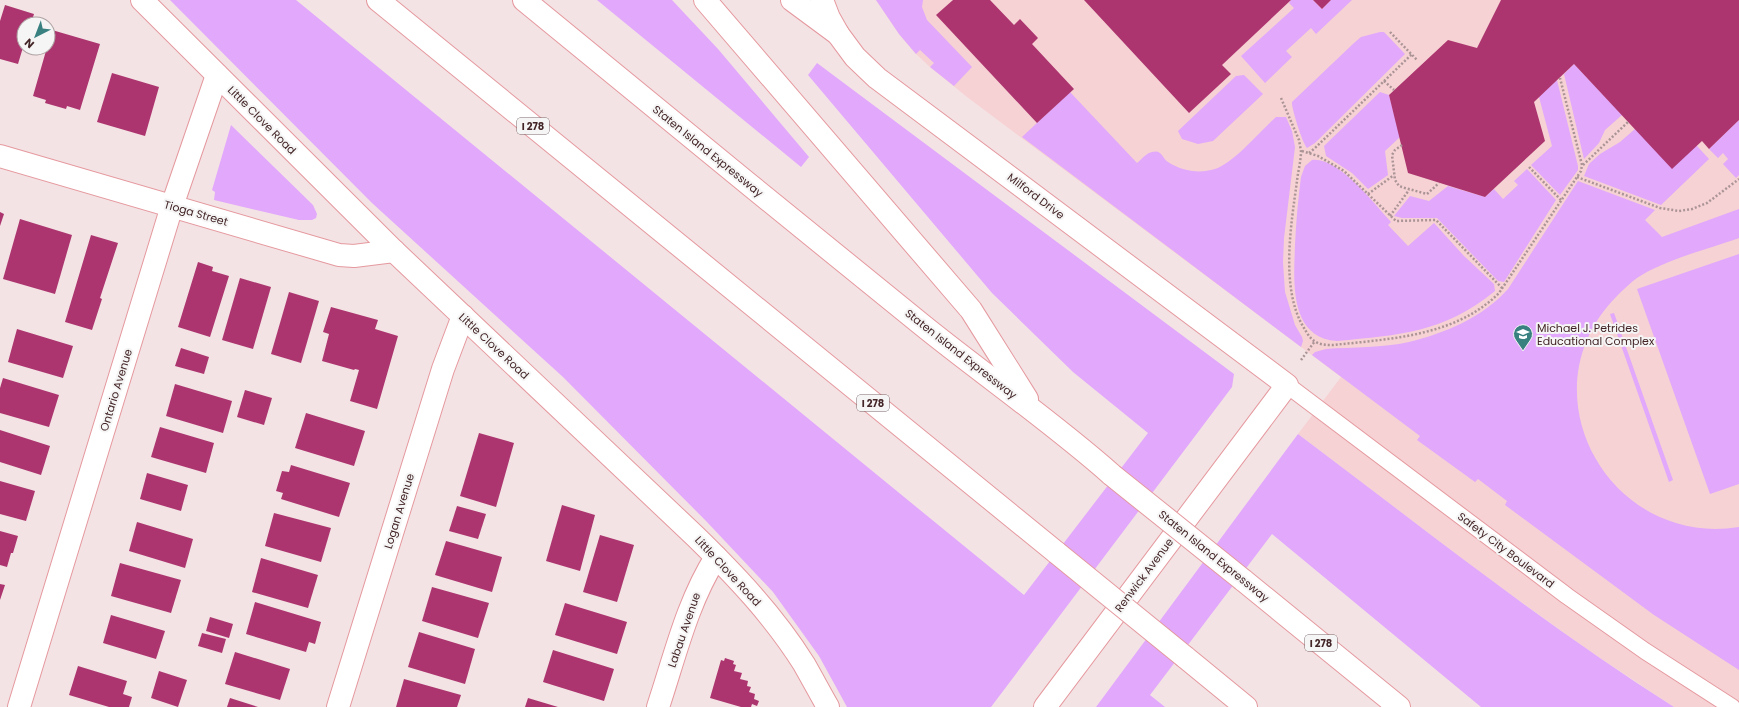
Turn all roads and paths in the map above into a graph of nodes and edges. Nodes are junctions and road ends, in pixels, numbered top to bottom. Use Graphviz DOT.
graph roads {
  1 [pos="142,0"];
  2 [pos="378,0"];
  3 [pos="524,0"];
  4 [pos="705,0"];
  5 [pos="792,0"];
  6 [pos="822,0"];
  7 [pos="1390,32"];
  8 [pos="838,34"];
  9 [pos="1412,54"];
  10 [pos="1417,60"];
  11 [pos="217,75"];
  12 [pos="1560,78"];
  13 [pos="1384,81"];
  14 [pos="1394,90"];
  15 [pos="1281,98"];
  16 [pos="1628,122"];
  17 [pos="1402,145"];
  18 [pos="1301,151"];
  19 [pos="1309,153"];
  20 [pos="0,156"];
  21 [pos="1582,165"];
  22 [pos="1529,167"];
  23 [pos="1394,176"];
  24 [pos="1578,177"];
  25 [pos="1739,179"];
  26 [pos="1439,183"];
  27 [pos="1410,190"];
  28 [pos="1368,194"];
  29 [pos="1561,200"];
  30 [pos="172,206"];
  31 [pos="1390,216"];
  32 [pos="394,251"];
  33 [pos="1503,289"];
  34 [pos="463,316"];
  35 [pos="1315,341"];
  36 [pos="1301,360"];
  37 [pos="1287,385"];
  38 [pos="1035,412"];
  39 [pos="716,557"];
  40 [pos="19,707"];
  41 [pos="338,707"];
  42 [pos="658,707"];
  43 [pos="828,707"];
  44 [pos="1045,707"];
  45 [pos="1246,707"];
  46 [pos="1399,707"];
  47 [pos="1732,707"];
  1 -- 11 [label="main road, Little Clove Road"];
  2 -- 45 [label="main road, I 278, bridge"];
  3 -- 38 [label="main road, Staten Island Expressway / I 278"];
  4 -- 38 [label="main road"];
  5 -- 8 [label="main road, Milford Drive"];
  6 -- 8 [label="main road"];
  7 -- 9 [label="path"];
  8 -- 37 [label="main road, Milford Drive"];
  9 -- 10 [label="path"];
  9 -- 13 [label="path"];
  11 -- 30 [label="main road, Ontario Avenue"];
  11 -- 32 [label="main road, Little Clove Road"];
  12 -- 21 [label="path"];
  13 -- 14 [label="path"];
  13 -- 19 [label="path"];
  15 -- 18 [label="path"];
  16 -- 21 [label="path"];
  17 -- 23 [label="path"];
  18 -- 19 [label="path"];
  18 -- 35 [label="path"];
  19 -- 28 [label="path"];
  20 -- 30 [label="main road, Tioga Street"];
  21 -- 24 [label="path"];
  22 -- 29 [label="path"];
  23 -- 27 [label="path"];
  23 -- 28 [label="path"];
  24 -- 25 [label="path"];
  24 -- 29 [label="path"];
  26 -- 27 [label="path"];
  27 -- 31 [label="path"];
  28 -- 31 [label="path"];
  29 -- 33 [label="path"];
  30 -- 32 [label="main road, Tioga Street"];
  30 -- 40 [label="main road, Ontario Avenue"];
  31 -- 33 [label="path"];
  32 -- 34 [label="main road, Little Clove Road"];
  33 -- 35 [label="path"];
  34 -- 39 [label="main road, Little Clove Road"];
  34 -- 41 [label="main road, Logan Avenue"];
  35 -- 36 [label="path"];
  37 -- 44 [label="main road, Renwick Avenue"];
  37 -- 47 [label="lane, Safety City Boulevard"];
  38 -- 46 [label="main road, Staten Island Expressway / I 278, bridge"];
  39 -- 42 [label="main road, Labau Avenue"];
  39 -- 43 [label="main road, Little Clove Road"];
}
